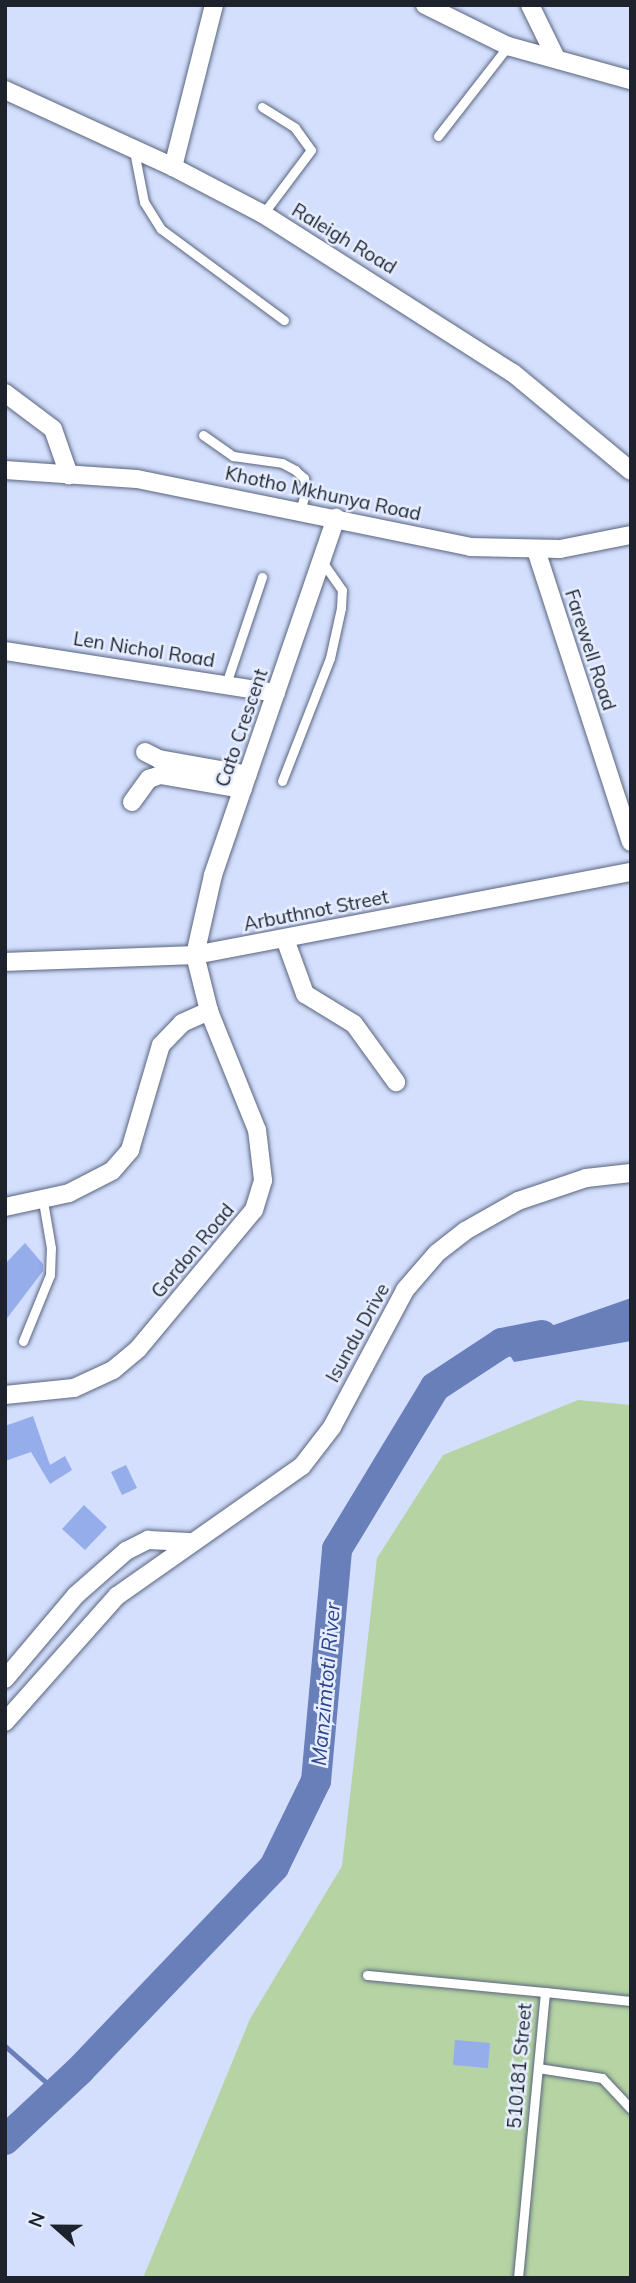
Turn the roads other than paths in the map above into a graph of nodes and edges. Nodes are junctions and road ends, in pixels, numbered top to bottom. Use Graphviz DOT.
graph roads {
  1 [pos="214,5"];
  2 [pos="425,5"];
  3 [pos="530,5"];
  4 [pos="508,46"];
  5 [pos="555,56"];
  6 [pos="631,80"];
  7 [pos="5,90"];
  8 [pos="262,107"];
  9 [pos="438,136"];
  10 [pos="135,151"];
  11 [pos="173,167"];
  12 [pos="263,214"];
  13 [pos="284,320"];
  14 [pos="5,393"];
  15 [pos="203,435"];
  16 [pos="5,470"];
  17 [pos="631,471"];
  18 [pos="69,475"];
  19 [pos="300,510"];
  20 [pos="336,518"];
  21 [pos="631,535"];
  22 [pos="536,550"];
  23 [pos="321,560"];
  24 [pos="262,577"];
  25 [pos="5,651"];
  26 [pos="226,684"];
  27 [pos="276,693"];
  28 [pos="145,752"];
  29 [pos="282,781"];
  30 [pos="245,782"];
  31 [pos="132,802"];
  32 [pos="631,842"];
  33 [pos="631,872"];
  34 [pos="285,939"];
  35 [pos="195,955"];
  36 [pos="5,962"];
  37 [pos="209,1011"];
  38 [pos="396,1082"];
  39 [pos="631,1173"];
  40 [pos="43,1201"];
  41 [pos="5,1206"];
  42 [pos="23,1341"];
  43 [pos="5,1395"];
  44 [pos="189,1542"];
  45 [pos="5,1679"];
  46 [pos="5,1722"];
  47 [pos="368,1975"];
  48 [pos="545,1992"];
  49 [pos="631,2001"];
  50 [pos="538,2068"];
  51 [pos="631,2109"];
  52 [pos="518,2278"];
  1 -- 11 [label="street"];
  2 -- 4 [label="street"];
  3 -- 5 [label="street"];
  4 -- 5 [label="street"];
  4 -- 9 [label="lane"];
  5 -- 6 [label="street"];
  7 -- 10 [label="street, Raleigh Road"];
  8 -- 12 [label="lane"];
  10 -- 11 [label="street, Raleigh Road"];
  10 -- 13 [label="lane"];
  11 -- 12 [label="street, Raleigh Road"];
  12 -- 17 [label="street, Raleigh Road"];
  14 -- 18 [label="street"];
  15 -- 19 [label="lane"];
  16 -- 18 [label="street, Khotho Mkhunya Road"];
  18 -- 19 [label="street, Khotho Mkhunya Road"];
  19 -- 20 [label="street, Khotho Mkhunya Road"];
  20 -- 22 [label="street, Khotho Mkhunya Road"];
  20 -- 23 [label="street, Cato Crescent"];
  21 -- 22 [label="street, Khotho Mkhunya Road"];
  22 -- 32 [label="street, Farewell Road"];
  23 -- 27 [label="street, Cato Crescent"];
  23 -- 29 [label="lane"];
  24 -- 26 [label="lane"];
  25 -- 26 [label="street, Len Nichol Road"];
  26 -- 27 [label="street, Len Nichol Road"];
  27 -- 30 [label="street, Cato Crescent"];
  28 -- 30 [label="street"];
  30 -- 31 [label="street"];
  30 -- 35 [label="street, Cato Crescent"];
  33 -- 34 [label="street, Arbuthnot Street"];
  34 -- 35 [label="street, Arbuthnot Street"];
  34 -- 38 [label="street"];
  35 -- 36 [label="street, Arbuthnot Street"];
  35 -- 37 [label="street, Gordon Road"];
  37 -- 40 [label="street"];
  37 -- 43 [label="street, Gordon Road"];
  39 -- 44 [label="street, Isundu Drive"];
  40 -- 41 [label="street"];
  40 -- 42 [label="lane"];
  44 -- 45 [label="street"];
  44 -- 46 [label="street, Isundu Drive"];
  47 -- 48 [label="lane, 510181 Street"];
  48 -- 49 [label="lane"];
  48 -- 50 [label="lane, 510181 Street"];
  50 -- 51 [label="lane"];
  50 -- 52 [label="lane, 510181 Street"];
}
